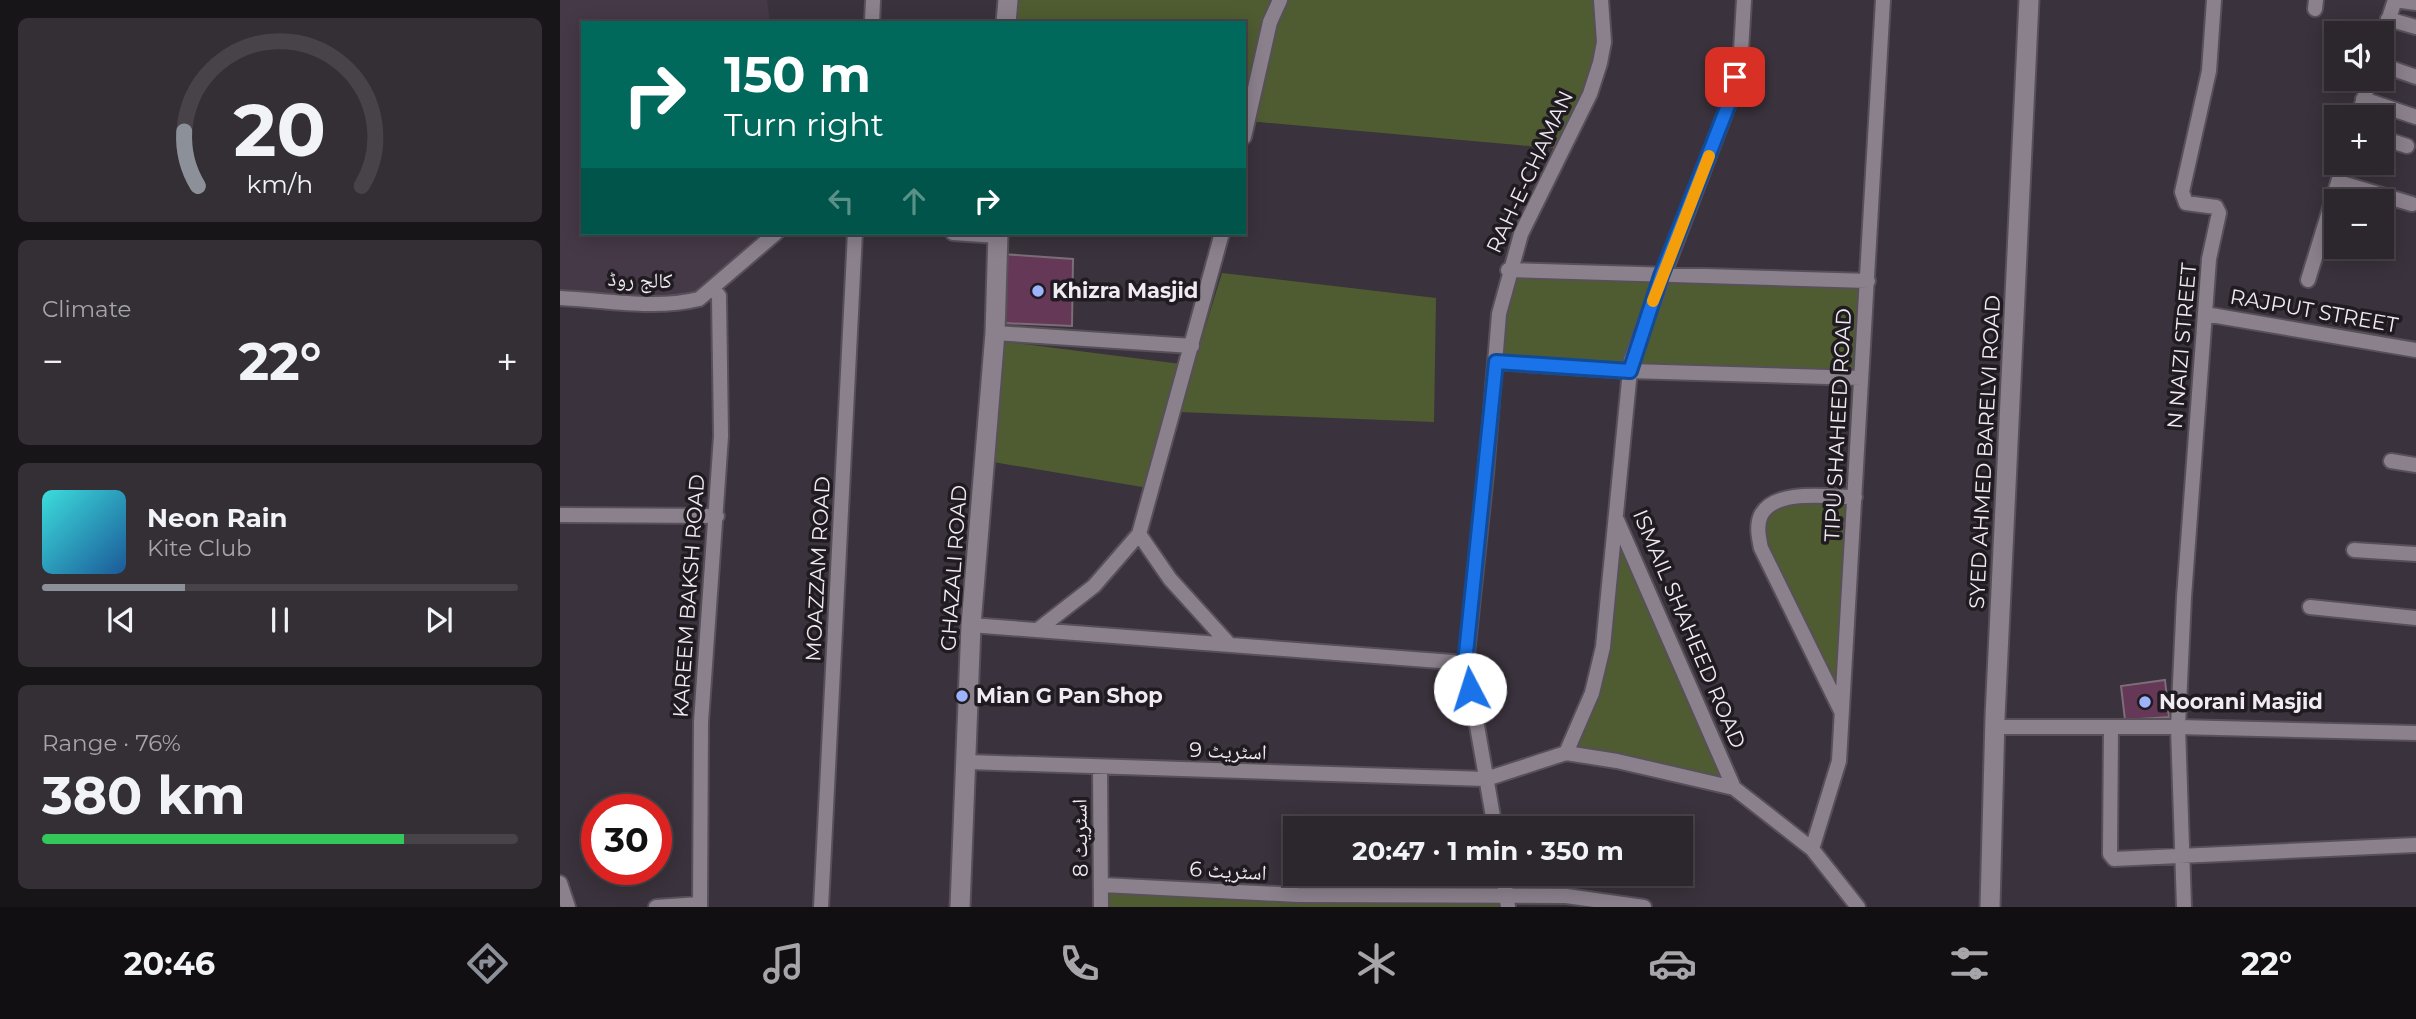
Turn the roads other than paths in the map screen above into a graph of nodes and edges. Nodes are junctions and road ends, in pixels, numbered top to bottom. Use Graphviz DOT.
graph roads {
  1 [pos="873,0"];
  2 [pos="1007,0"];
  3 [pos="1280,0"];
  4 [pos="1601,0"];
  5 [pos="1744,0"];
  6 [pos="1883,0"];
  7 [pos="2029,0"];
  8 [pos="2214,0"];
  9 [pos="2395,0"];
  10 [pos="2416,3"];
  11 [pos="2388,19"];
  12 [pos="872,21"];
  13 [pos="1006,21"];
  14 [pos="2416,27"];
  15 [pos="2394,69"];
  16 [pos="2416,77"];
  17 [pos="2366,91"];
  18 [pos="2363,99"];
  19 [pos="2361,105"];
  20 [pos="2416,117"];
  21 [pos="1246,128"];
  22 [pos="2394,142"];
  23 [pos="2407,146"];
  24 [pos="2340,175"];
  25 [pos="2338,182"];
  26 [pos="2412,204"];
  27 [pos="774,235"];
  28 [pos="855,235"];
  29 [pos="998,235"];
  30 [pos="1221,235"];
  31 [pos="1508,270"];
  32 [pos="1661,276"];
  33 [pos="2308,280"];
  34 [pos="1868,281"];
  35 [pos="714,290"];
  36 [pos="560,298"];
  37 [pos="2205,314"];
  38 [pos="995,333"];
  39 [pos="1192,346"];
  40 [pos="2416,350"];
  41 [pos="1496,362"];
  42 [pos="1630,371"];
  43 [pos="1861,378"];
  44 [pos="2391,461"];
  45 [pos="2416,465"];
  46 [pos="1855,497"];
  47 [pos="560,515"];
  48 [pos="1615,515"];
  49 [pos="717,516"];
  50 [pos="1139,534"];
  51 [pos="2354,550"];
  52 [pos="2416,554"];
  53 [pos="2310,607"];
  54 [pos="2416,618"];
  55 [pos="971,625"];
  56 [pos="1040,628"];
  57 [pos="1228,643"];
  58 [pos="1465,663"];
  59 [pos="1842,712"];
  60 [pos="1995,727"];
  61 [pos="2110,727"];
  62 [pos="2178,727"];
  63 [pos="2416,733"];
  64 [pos="1566,753"];
  65 [pos="968,762"];
  66 [pos="1100,768"];
  67 [pos="1486,779"];
  68 [pos="1734,788"];
  69 [pos="1493,816"];
  70 [pos="2416,845"];
  71 [pos="1812,849"];
  72 [pos="2182,855"];
  73 [pos="560,883"];
  74 [pos="1102,885"];
  75 [pos="1507,902"];
  76 [pos="700,906"];
  77 [pos="1638,906"];
  78 [pos="568,907"];
  79 [pos="656,907"];
  80 [pos="821,907"];
  81 [pos="960,907"];
  82 [pos="1101,907"];
  83 [pos="1858,907"];
  84 [pos="1990,907"];
  85 [pos="2184,907"];
  1 -- 12 [label="street"];
  2 -- 13 [label="main road"];
  3 -- 21 [label="street"];
  4 -- 31 [label="street, RAH-E-CHAMAN"];
  5 -- 32 [label="street, ISMAIL SHAHEED ROAD"];
  6 -- 34 [label="street, TIPU SHAHEED ROAD"];
  7 -- 60 [label="main road, SYED AHMED BARELVI ROAD"];
  8 -- 37 [label="street, N NAIZI STREET"];
  9 -- 10 [label="street"];
  9 -- 11 [label="street"];
  11 -- 14 [label="street"];
  15 -- 16 [label="street"];
  17 -- 18 [label="street"];
  18 -- 19 [label="street"];
  18 -- 20 [label="street"];
  22 -- 23 [label="street"];
  24 -- 25 [label="street"];
  25 -- 26 [label="street"];
  25 -- 33 [label="street"];
  27 -- 35 [label="street, کالج روڈ"];
  28 -- 80 [label="street, MOAZZAM ROAD"];
  29 -- 38 [label="main road, GHAZALI ROAD"];
  30 -- 39 [label="street"];
  31 -- 32 [label="street"];
  31 -- 41 [label="street, RAH-E-CHAMAN"];
  32 -- 34 [label="street"];
  32 -- 42 [label="street, ISMAIL SHAHEED ROAD"];
  34 -- 43 [label="street, TIPU SHAHEED ROAD"];
  35 -- 36 [label="street, کالج روڈ"];
  35 -- 49 [label="street, KAREEM BAKSH ROAD"];
  37 -- 40 [label="street, RAJPUT STREET"];
  37 -- 62 [label="street, N NAIZI STREET"];
  38 -- 39 [label="street"];
  38 -- 55 [label="main road, GHAZALI ROAD"];
  39 -- 50 [label="street"];
  41 -- 42 [label="street"];
  41 -- 58 [label="street, RAH-E-CHAMAN"];
  42 -- 43 [label="street"];
  42 -- 48 [label="street, ISMAIL SHAHEED ROAD"];
  43 -- 46 [label="street, TIPU SHAHEED ROAD"];
  44 -- 45 [label="street"];
  46 -- 59 [label="street, TIPU SHAHEED ROAD"];
  46 -- 59 [label="street"];
  47 -- 49 [label="street"];
  48 -- 64 [label="street"];
  48 -- 68 [label="street, ISMAIL SHAHEED ROAD"];
  49 -- 76 [label="street, KAREEM BAKSH ROAD"];
  50 -- 56 [label="street"];
  50 -- 57 [label="street"];
  51 -- 52 [label="street"];
  53 -- 54 [label="street"];
  55 -- 56 [label="street"];
  55 -- 65 [label="main road, GHAZALI ROAD"];
  56 -- 57 [label="street"];
  57 -- 58 [label="street"];
  58 -- 67 [label="street, RAH-E-CHAMAN"];
  59 -- 71 [label="street, TIPU SHAHEED ROAD"];
  60 -- 61 [label="street"];
  60 -- 84 [label="main road, SYED AHMED BARELVI ROAD"];
  61 -- 62 [label="street"];
  61 -- 72 [label="street"];
  62 -- 63 [label="street"];
  62 -- 72 [label="street, N NAIZI STREET"];
  64 -- 67 [label="street, اسٹریٹ 9"];
  64 -- 68 [label="street"];
  65 -- 66 [label="street, اسٹریٹ 9"];
  65 -- 81 [label="main road, GHAZALI ROAD"];
  66 -- 67 [label="street, اسٹریٹ 9"];
  66 -- 74 [label="street, اسٹریٹ 8"];
  67 -- 69 [label="street, RAH-E-CHAMAN"];
  68 -- 71 [label="street"];
  70 -- 72 [label="street"];
  71 -- 83 [label="street"];
  72 -- 85 [label="street, N NAIZI STREET"];
  73 -- 78 [label="street"];
  74 -- 75 [label="street, اسٹریٹ 6"];
  74 -- 82 [label="street, اسٹریٹ 8"];
  75 -- 77 [label="street, اسٹریٹ 6"];
  76 -- 79 [label="street"];
}
